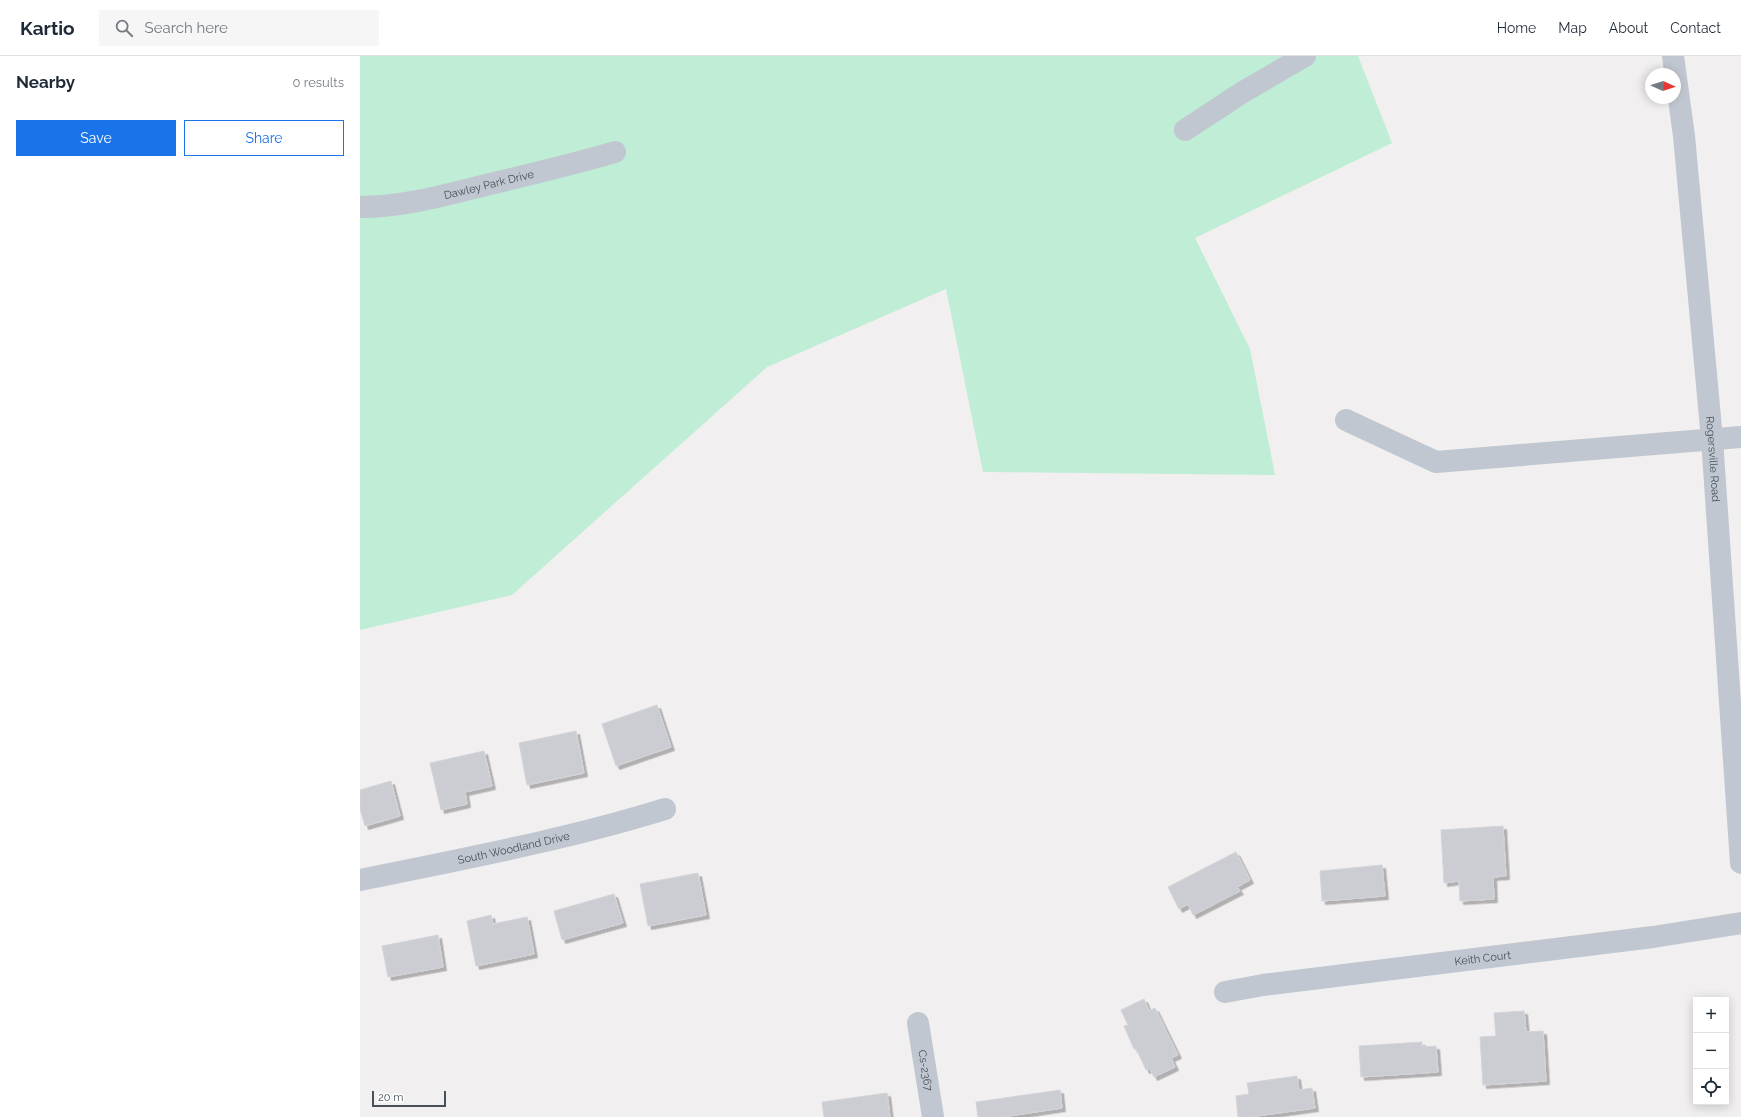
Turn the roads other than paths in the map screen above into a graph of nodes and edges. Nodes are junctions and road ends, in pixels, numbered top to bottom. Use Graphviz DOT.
graph roads {
  1 [pos="1305,56"];
  2 [pos="1673,56"];
  3 [pos="1185,130"];
  4 [pos="615,152"];
  5 [pos="360,207"];
  6 [pos="1346,420"];
  7 [pos="1741,437"];
  8 [pos="1712,439"];
  9 [pos="1736,710"];
  10 [pos="665,809"];
  11 [pos="1741,863"];
  12 [pos="360,880"];
  13 [pos="1741,923"];
  14 [pos="1225,992"];
  15 [pos="918,1023"];
  16 [pos="933,1117"];
  1 -- 3 [label="street"];
  2 -- 8 [label="street, Rogersville Road"];
  4 -- 5 [label="street, Dawley Park Drive"];
  6 -- 8 [label="street"];
  7 -- 8 [label="street"];
  8 -- 9 [label="street, Rogersville Road"];
  9 -- 11 [label="street, Rogersville Road"];
  10 -- 12 [label="street, South Woodland Drive"];
  13 -- 14 [label="street, Keith Court"];
  15 -- 16 [label="street, Cs-2367"];
}
